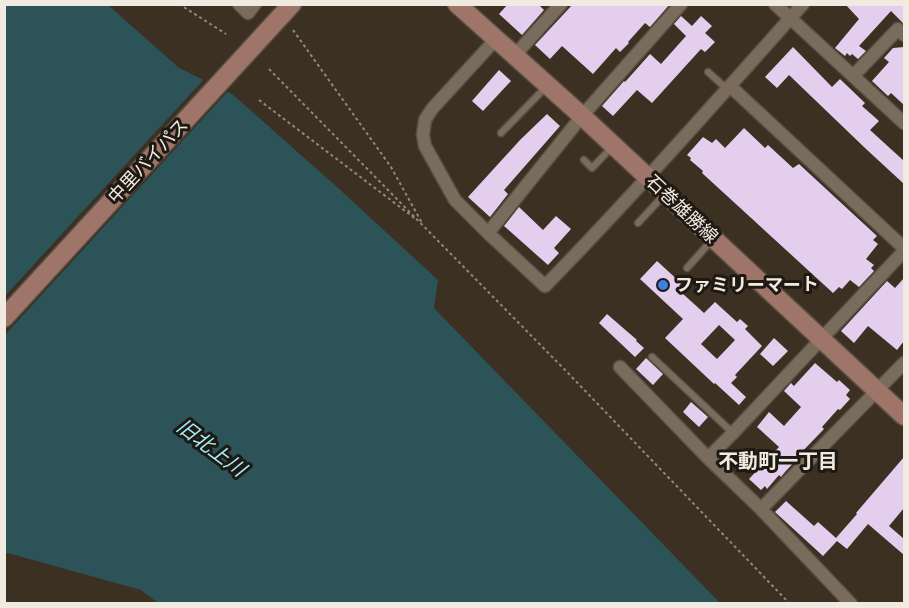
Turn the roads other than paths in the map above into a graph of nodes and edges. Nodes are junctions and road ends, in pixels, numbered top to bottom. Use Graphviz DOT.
graph roads {
  1 [pos="239,4"];
  2 [pos="255,4"];
  3 [pos="292,4"];
  4 [pos="457,4"];
  5 [pos="561,4"];
  6 [pos="681,4"];
  7 [pos="775,4"];
  8 [pos="802,4"];
  9 [pos="790,18"];
  10 [pos="904,35"];
  11 [pos="496,39"];
  12 [pos="514,55"];
  13 [pos="708,72"];
  14 [pos="853,76"];
  15 [pos="547,86"];
  16 [pos="729,88"];
  17 [pos="582,116"];
  18 [pos="904,123"];
  19 [pos="501,133"];
  20 [pos="613,146"];
  21 [pos="584,160"];
  22 [pos="648,178"];
  23 [pos="665,194"];
  24 [pos="638,223"];
  25 [pos="488,234"];
  26 [pos="713,238"];
  27 [pos="904,250"];
  28 [pos="687,268"];
  29 [pos="4,318"];
  30 [pos="822,339"];
  31 [pos="652,357"];
  32 [pos="904,363"];
  33 [pos="620,367"];
  34 [pos="878,391"];
  35 [pos="904,416"];
  36 [pos="733,433"];
  37 [pos="708,458"];
  38 [pos="761,509"];
  39 [pos="851,603"];
  1 -- 2 [label="street"];
  3 -- 29 [label="main road, 中里バイパス"];
  4 -- 11 [label="main road, 石巻雄勝線"];
  5 -- 12 [label="street"];
  6 -- 17 [label="street"];
  7 -- 9 [label="street"];
  8 -- 9 [label="street"];
  9 -- 14 [label="street"];
  9 -- 16 [label="street"];
  10 -- 14 [label="street"];
  11 -- 12 [label="main road, 石巻雄勝線"];
  11 -- 25 [label="street"];
  12 -- 15 [label="main road, 石巻雄勝線"];
  13 -- 16 [label="lane"];
  14 -- 18 [label="street"];
  15 -- 17 [label="main road, 石巻雄勝線"];
  15 -- 19 [label="lane"];
  16 -- 22 [label="street"];
  16 -- 27 [label="street"];
  17 -- 20 [label="main road, 石巻雄勝線"];
  17 -- 25 [label="street"];
  20 -- 21 [label="lane"];
  20 -- 22 [label="main road, 石巻雄勝線"];
  22 -- 23 [label="main road, 石巻雄勝線"];
  22 -- 25 [label="street"];
  23 -- 24 [label="lane"];
  23 -- 26 [label="main road, 石巻雄勝線"];
  26 -- 28 [label="lane"];
  26 -- 30 [label="main road, 石巻雄勝線"];
  27 -- 30 [label="street"];
  30 -- 34 [label="main road, 石巻雄勝線"];
  30 -- 36 [label="street"];
  31 -- 36 [label="lane"];
  32 -- 34 [label="street"];
  33 -- 37 [label="street"];
  34 -- 35 [label="main road, 石巻雄勝線"];
  34 -- 38 [label="street"];
  36 -- 37 [label="street"];
  37 -- 38 [label="street"];
  38 -- 39 [label="street"];
}
